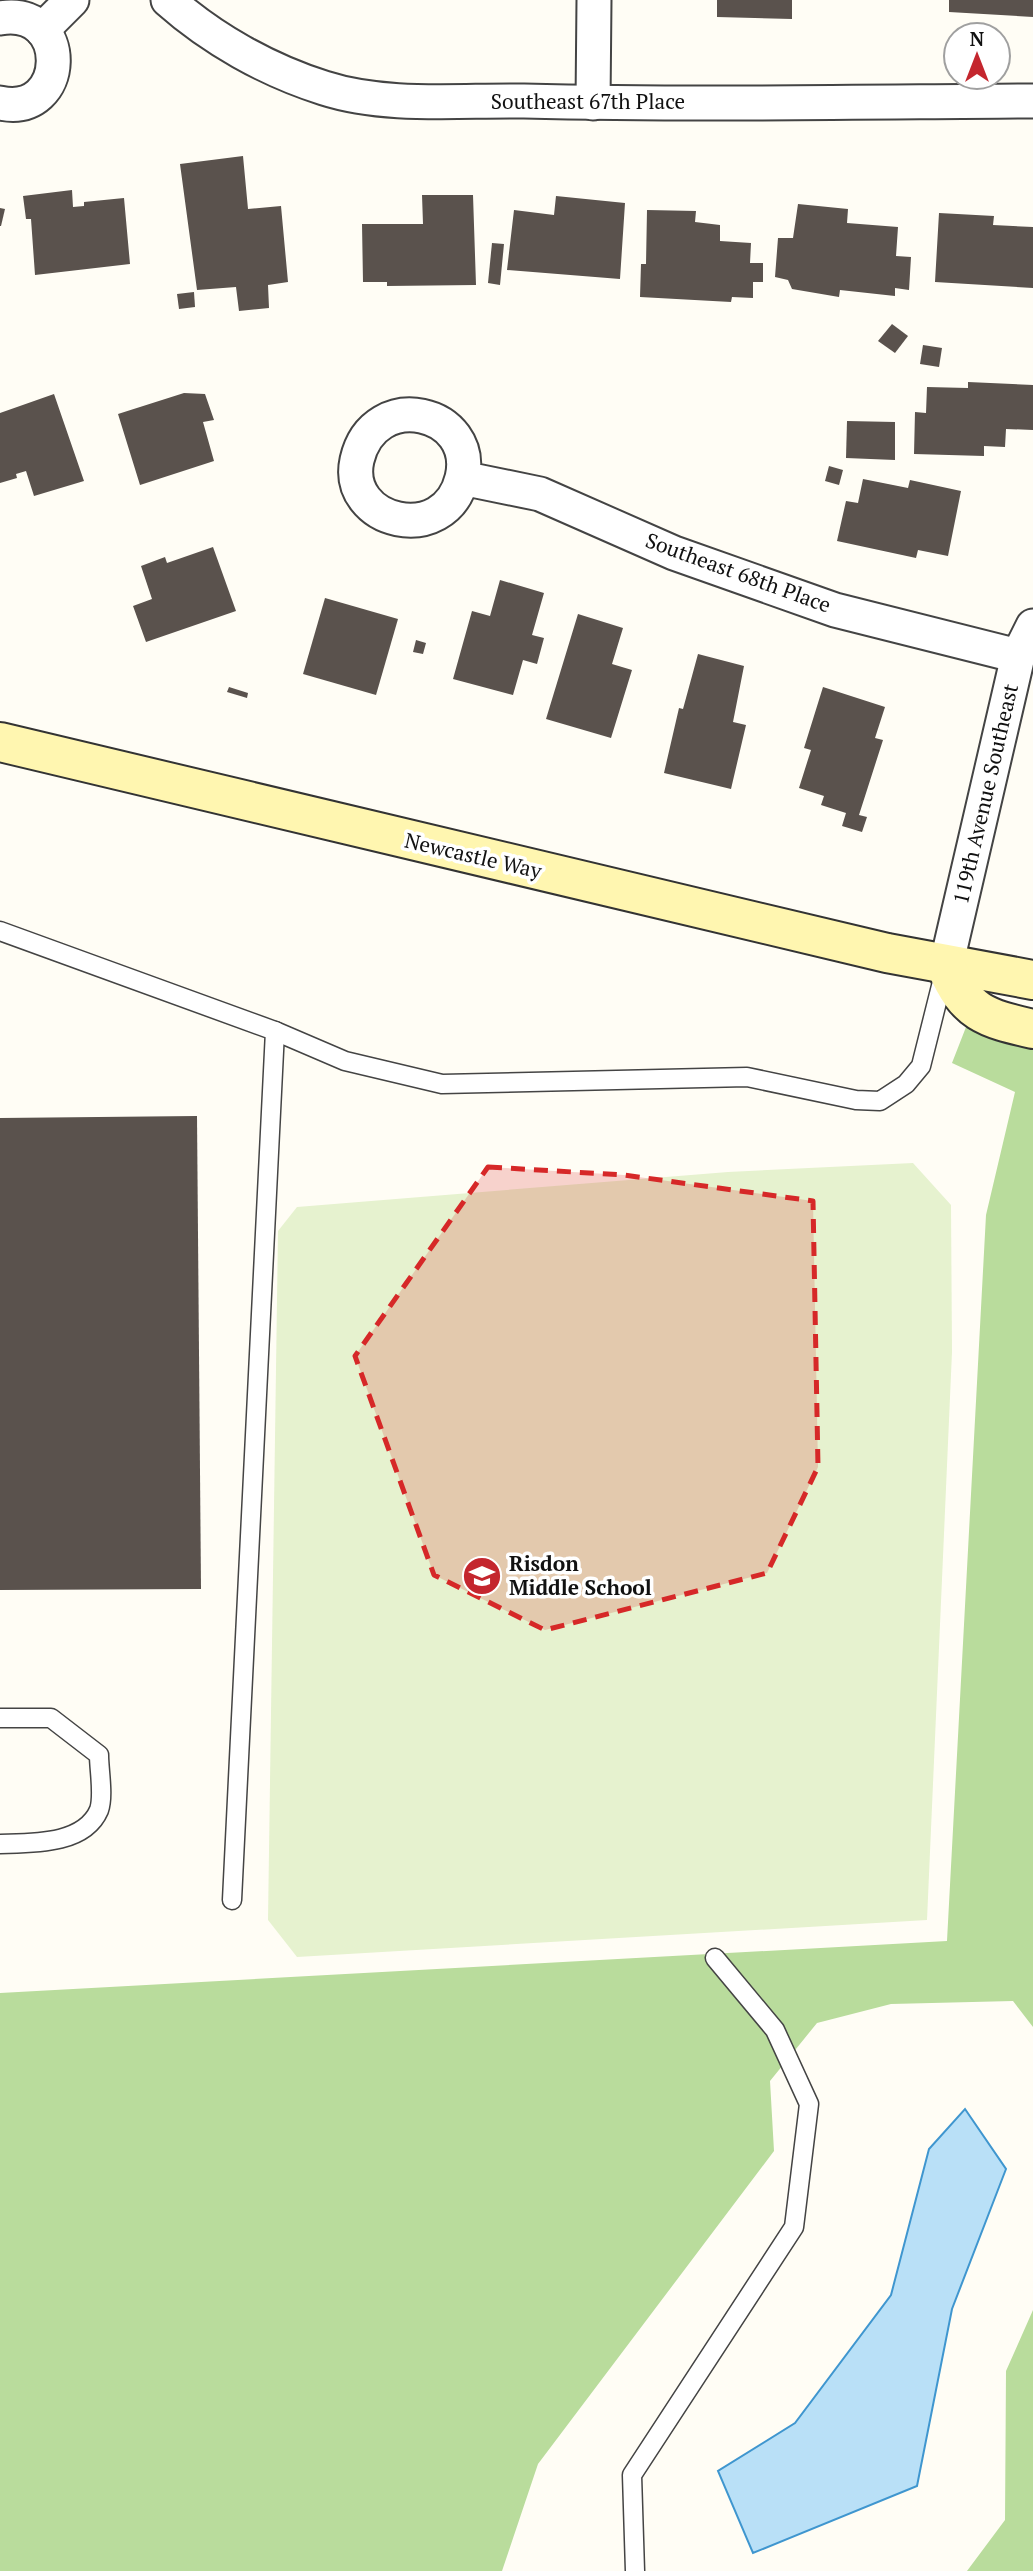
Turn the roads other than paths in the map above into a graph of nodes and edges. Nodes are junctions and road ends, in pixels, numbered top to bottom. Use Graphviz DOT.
graph roads {
  1 [pos="72,0"];
  2 [pos="168,0"];
  3 [pos="594,0"];
  4 [pos="0,18"];
  5 [pos="42,30"];
  6 [pos="1033,101"];
  7 [pos="0,103"];
  8 [pos="593,103"];
  9 [pos="463,478"];
  10 [pos="1033,626"];
  11 [pos="1018,656"];
  12 [pos="0,742"];
  13 [pos="0,931"];
  14 [pos="946,965"];
  15 [pos="1033,980"];
  16 [pos="1033,1029"];
  17 [pos="275,1031"];
  18 [pos="0,1718"];
  19 [pos="0,1844"];
  20 [pos="232,1900"];
  21 [pos="715,1958"];
  22 [pos="635,2571"];
  1 -- 5 [label="street"];
  2 -- 8 [label="street, Southeast 67th Place"];
  3 -- 8 [label="street"];
  4 -- 5 [label="street"];
  5 -- 7 [label="street"];
  6 -- 8 [label="street, Southeast 67th Place"];
  9 -- 9 [label="street"];
  9 -- 11 [label="street, Southeast 68th Place"];
  10 -- 11 [label="street, 119th Avenue Southeast"];
  11 -- 14 [label="street, 119th Avenue Southeast"];
  12 -- 14 [label="main road, Newcastle Way"];
  13 -- 17 [label="lane"];
  14 -- 15 [label="main road, Newcastle Way"];
  14 -- 16 [label="main road"];
  14 -- 17 [label="lane"];
  17 -- 20 [label="lane"];
  18 -- 19 [label="lane"];
  21 -- 22 [label="lane"];
}
